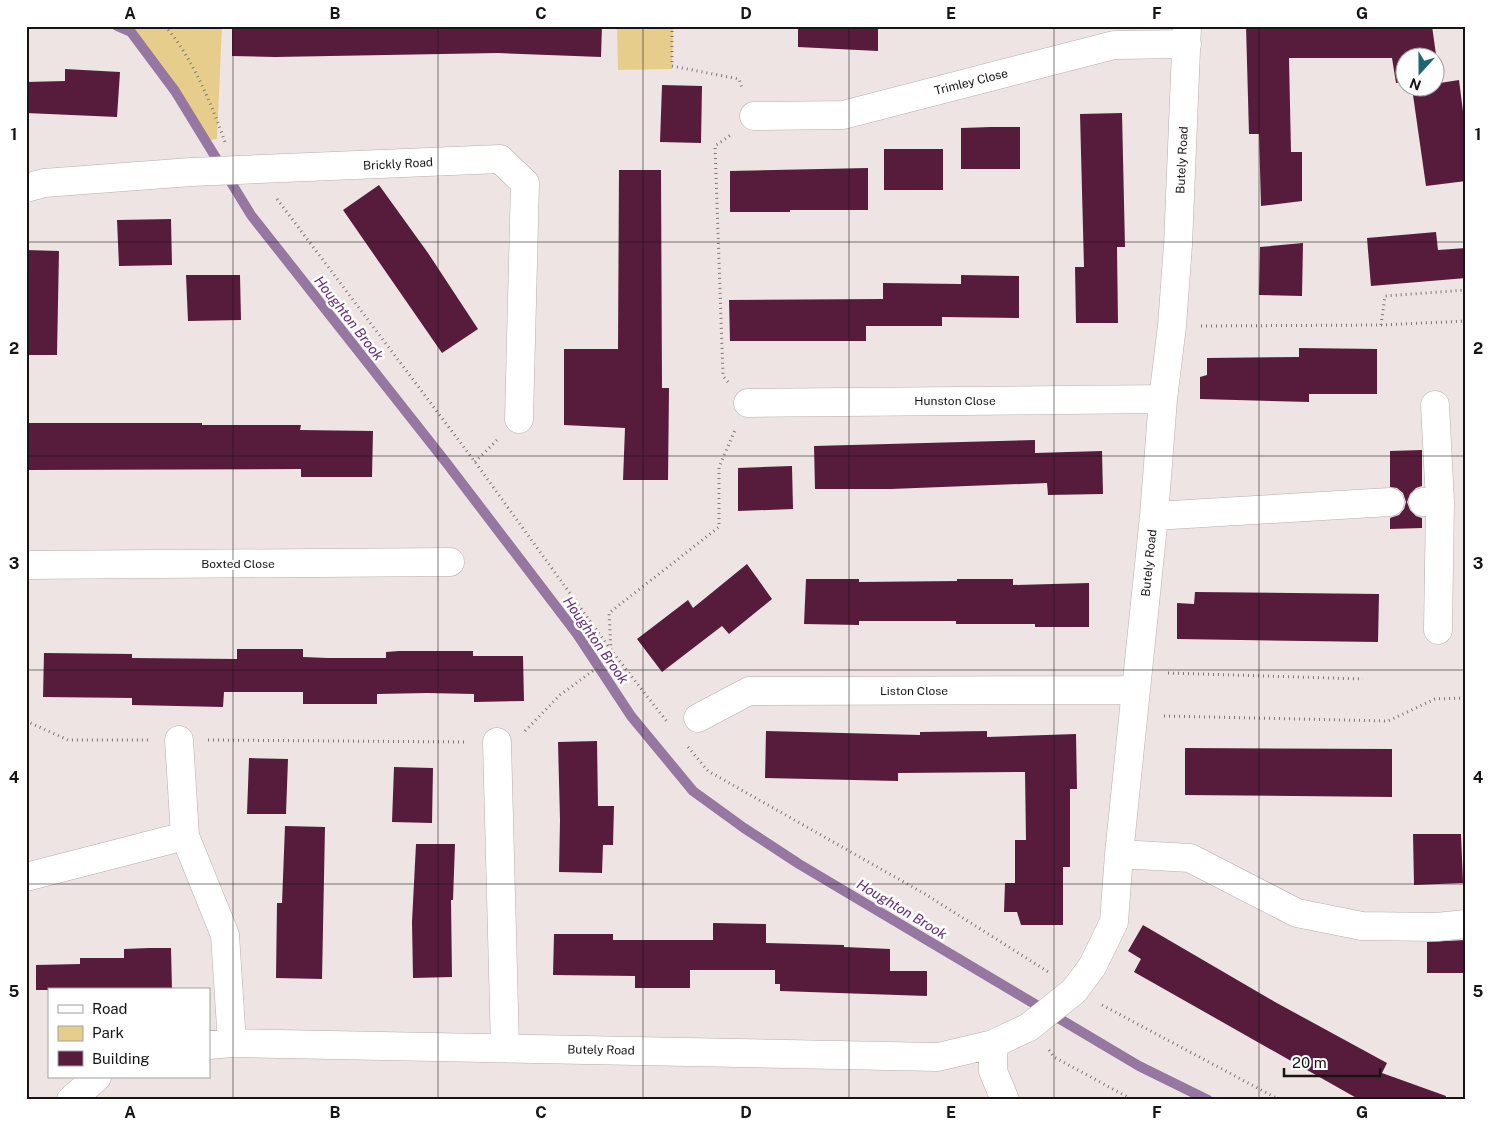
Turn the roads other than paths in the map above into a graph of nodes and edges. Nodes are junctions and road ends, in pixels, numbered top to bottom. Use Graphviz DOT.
graph roads {
  1 [pos="1187,35"];
  2 [pos="754,116"];
  3 [pos="26,188"];
  4 [pos="1163,399"];
  5 [pos="748,402"];
  6 [pos="1435,405"];
  7 [pos="519,418"];
  8 [pos="1390,502"];
  9 [pos="1154,516"];
  10 [pos="450,562"];
  11 [pos="26,565"];
  12 [pos="1438,630"];
  13 [pos="1136,693"];
  14 [pos="698,718"];
  15 [pos="179,740"];
  16 [pos="497,742"];
  17 [pos="185,836"];
  18 [pos="1119,854"];
  19 [pos="26,877"];
  20 [pos="1466,924"];
  21 [pos="220,1044"];
  22 [pos="993,1044"];
  23 [pos="505,1048"];
  24 [pos="95,1078"];
  25 [pos="71,1100"];
  26 [pos="1005,1100"];
  1 -- 2 [label="street, Trimley Close"];
  1 -- 4 [label="street, Butely Road"];
  3 -- 7 [label="street, Brickly Road"];
  4 -- 5 [label="street, Hunston Close"];
  4 -- 9 [label="street, Butely Road"];
  6 -- 12 [label="street"];
  8 -- 9 [label="street"];
  9 -- 13 [label="street, Butely Road"];
  10 -- 11 [label="street, Boxted Close"];
  13 -- 14 [label="street, Liston Close"];
  13 -- 18 [label="street, Butely Road"];
  15 -- 17 [label="street"];
  16 -- 23 [label="street"];
  17 -- 19 [label="street"];
  17 -- 21 [label="street"];
  18 -- 20 [label="street"];
  18 -- 22 [label="street, Butely Road"];
  21 -- 23 [label="street, Butely Road"];
  22 -- 23 [label="street, Butely Road"];
  22 -- 26 [label="street"];
  24 -- 25 [label="street"];
}
